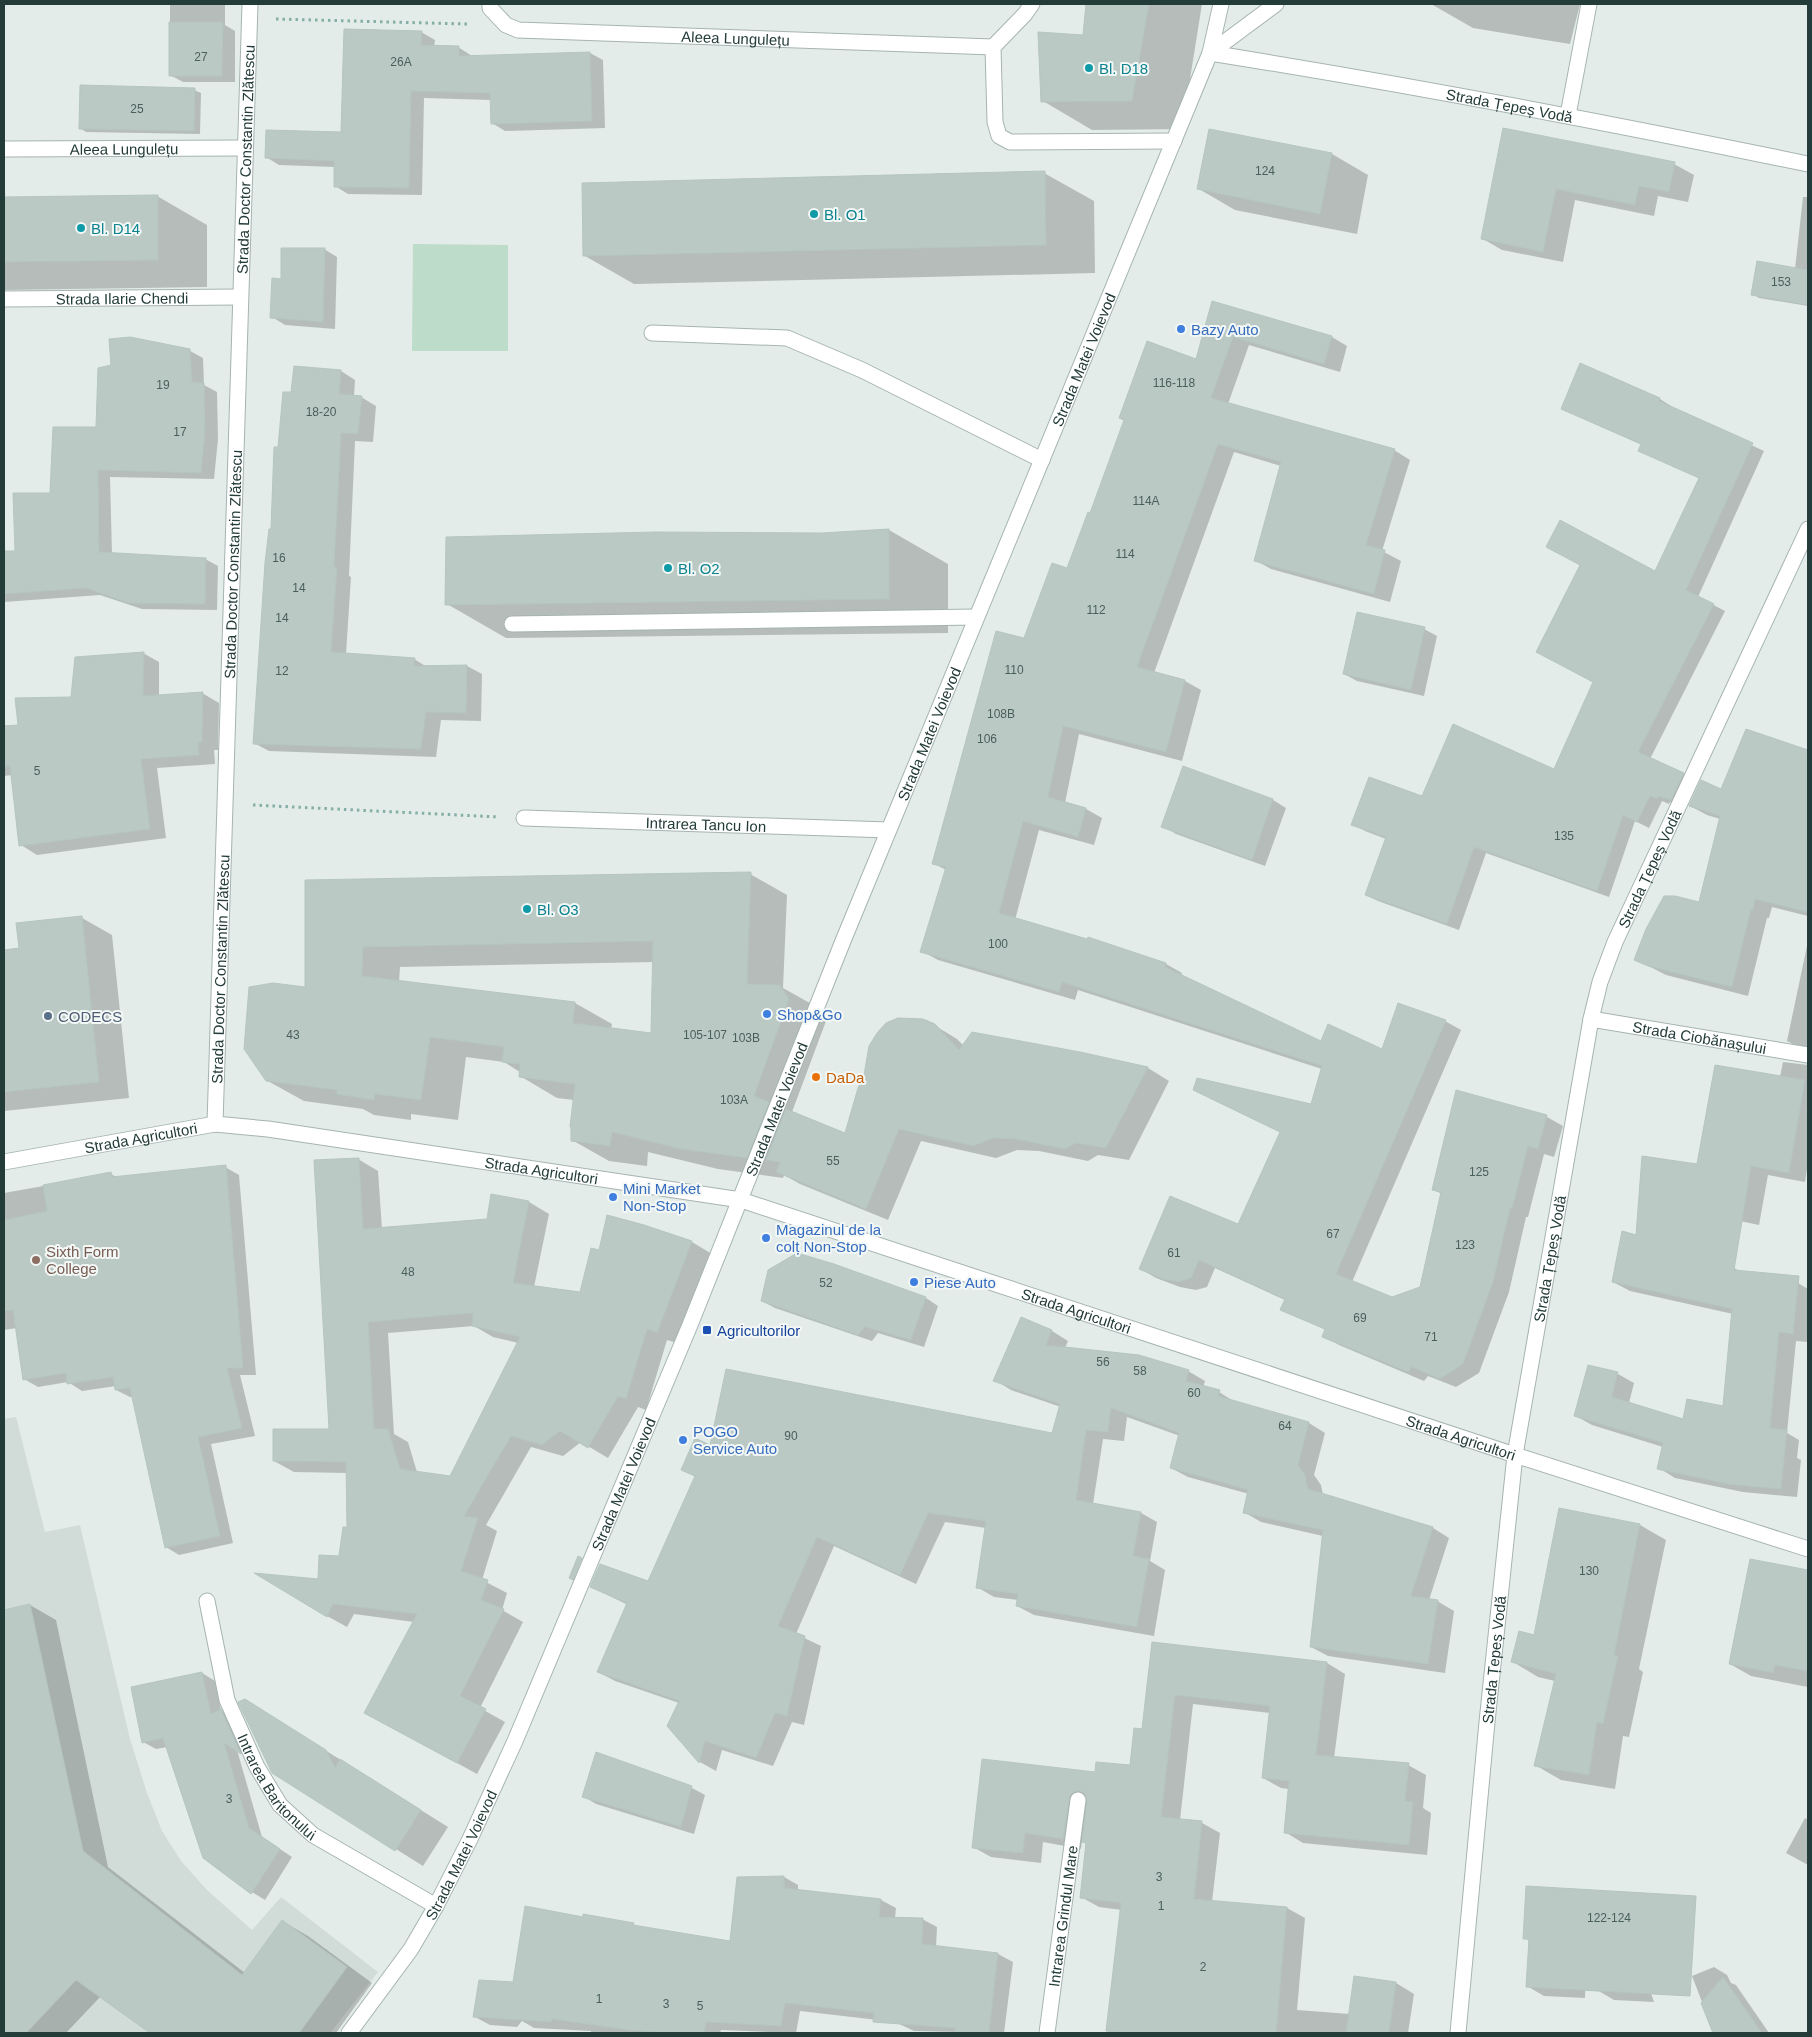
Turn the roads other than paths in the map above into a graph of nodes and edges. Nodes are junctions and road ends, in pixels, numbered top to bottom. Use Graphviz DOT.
graph roads {
  1 [pos="490,4"];
  2 [pos="1032,4"];
  3 [pos="1221,4"];
  4 [pos="1276,4"];
  5 [pos="1589,4"];
  6 [pos="250,11"];
  7 [pos="993,47"];
  8 [pos="1210,53"];
  9 [pos="1568,115"];
  10 [pos="1174,141"];
  11 [pos="244,148"];
  12 [pos="4,149"];
  13 [pos="1808,164"];
  14 [pos="239,297"];
  15 [pos="4,299"];
  16 [pos="652,333"];
  17 [pos="1042,460"];
  18 [pos="1808,530"];
  19 [pos="976,617"];
  20 [pos="512,624"];
  21 [pos="524,818"];
  22 [pos="888,830"];
  23 [pos="1591,1019"];
  24 [pos="1808,1055"];
  25 [pos="215,1124"];
  26 [pos="4,1162"];
  27 [pos="741,1200"];
  28 [pos="1515,1455"];
  29 [pos="1808,1550"];
  30 [pos="207,1601"];
  31 [pos="1078,1800"];
  32 [pos="436,1906"];
  33 [pos="349,2033"];
  34 [pos="1047,2033"];
  35 [pos="1458,2033"];
  1 -- 7 [label="street, Aleea Lungulețu"];
  2 -- 7 [label="street"];
  3 -- 8 [label="street, Strada Matei Voievod"];
  4 -- 8 [label="street"];
  5 -- 9 [label="street"];
  6 -- 11 [label="street, Strada Doctor Constantin Zlătescu"];
  7 -- 10 [label="street"];
  8 -- 9 [label="street, Strada Țepeș Vodă"];
  8 -- 10 [label="street, Strada Matei Voievod"];
  9 -- 13 [label="street, Strada Țepeș Vodă"];
  10 -- 17 [label="street, Strada Matei Voievod"];
  11 -- 12 [label="street, Aleea Lungulețu"];
  11 -- 14 [label="street, Strada Doctor Constantin Zlătescu"];
  14 -- 15 [label="street, Strada Ilarie Chendi"];
  14 -- 25 [label="street, Strada Doctor Constantin Zlătescu"];
  16 -- 17 [label="street"];
  17 -- 19 [label="street, Strada Matei Voievod"];
  18 -- 23 [label="street, Strada Țepeș Vodă"];
  19 -- 20 [label="street"];
  19 -- 22 [label="street, Strada Matei Voievod"];
  21 -- 22 [label="street, Intrarea Tancu Ion"];
  22 -- 27 [label="street, Strada Matei Voievod"];
  23 -- 24 [label="street, Strada Ciobănașului"];
  23 -- 28 [label="street, Strada Țepeș Vodă"];
  25 -- 26 [label="street, Strada Agricultori"];
  25 -- 27 [label="street, Strada Agricultori"];
  27 -- 28 [label="street, Strada Agricultori"];
  27 -- 32 [label="street, Strada Matei Voievod"];
  28 -- 29 [label="street, Strada Agricultori"];
  28 -- 35 [label="street, Strada Țepeș Vodă"];
  30 -- 32 [label="street, Intrarea Baritonului"];
  31 -- 34 [label="street, Intrarea Grindul Mare"];
  32 -- 33 [label="street, Strada Matei Voievod"];
}
